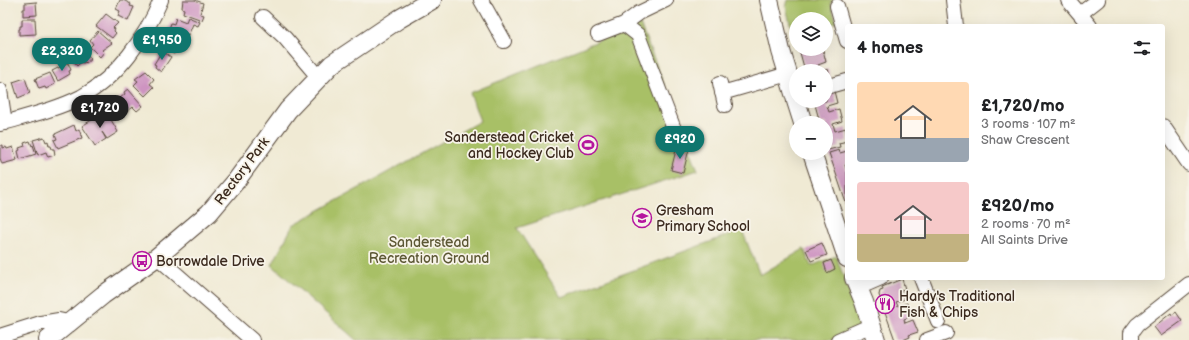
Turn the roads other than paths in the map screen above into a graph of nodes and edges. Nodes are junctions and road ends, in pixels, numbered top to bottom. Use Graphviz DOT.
graph roads {
  1 [pos="161,0"];
  2 [pos="432,0"];
  3 [pos="481,0"];
  4 [pos="666,0"];
  5 [pos="769,0"];
  6 [pos="953,0"];
  7 [pos="1068,0"];
  8 [pos="1098,0"];
  9 [pos="837,6"];
  10 [pos="1080,14"];
  11 [pos="263,17"];
  12 [pos="624,24"];
  13 [pos="956,24"];
  14 [pos="1088,24"];
  15 [pos="598,34"];
  16 [pos="845,34"];
  17 [pos="504,41"];
  18 [pos="788,74"];
  19 [pos="789,77"];
  20 [pos="319,78"];
  21 [pos="845,82"];
  22 [pos="833,85"];
  23 [pos="0,90"];
  24 [pos="722,93"];
  25 [pos="2,123"];
  26 [pos="1165,131"];
  27 [pos="680,142"];
  28 [pos="814,160"];
  29 [pos="1189,164"];
  30 [pos="845,252"];
  31 [pos="157,257"];
  32 [pos="871,280"];
  33 [pos="922,280"];
  34 [pos="856,283"];
  35 [pos="1189,284"];
  36 [pos="938,321"];
  37 [pos="68,322"];
  38 [pos="946,333"];
  39 [pos="872,335"];
  40 [pos="0,336"];
  41 [pos="1126,339"];
  42 [pos="48,340"];
  43 [pos="252,340"];
  44 [pos="838,340"];
  45 [pos="927,340"];
  1 -- 25 [label="street"];
  2 -- 20 [label="main road, Rectory Park"];
  3 -- 17 [label="street"];
  4 -- 12 [label="street"];
  5 -- 18 [label="main road"];
  6 -- 13 [label="street"];
  7 -- 10 [label="street"];
  8 -- 10 [label="street"];
  9 -- 16 [label="street"];
  10 -- 14 [label="street"];
  11 -- 20 [label="street"];
  12 -- 15 [label="street"];
  12 -- 27 [label="street"];
  18 -- 19 [label="main road"];
  18 -- 24 [label="street"];
  20 -- 31 [label="main road, Rectory Park"];
  21 -- 22 [label="street"];
  23 -- 25 [label="street"];
  26 -- 29 [label="street"];
  28 -- 30 [label="main road"];
  31 -- 37 [label="main road, Rectory Park"];
  31 -- 43 [label="street"];
  32 -- 34 [label="street"];
  33 -- 36 [label="street"];
  34 -- 39 [label="main road"];
  35 -- 41 [label="street"];
  37 -- 40 [label="street"];
  37 -- 42 [label="main road, Rectory Park"];
  38 -- 45 [label="street"];
  39 -- 44 [label="street"];
}
